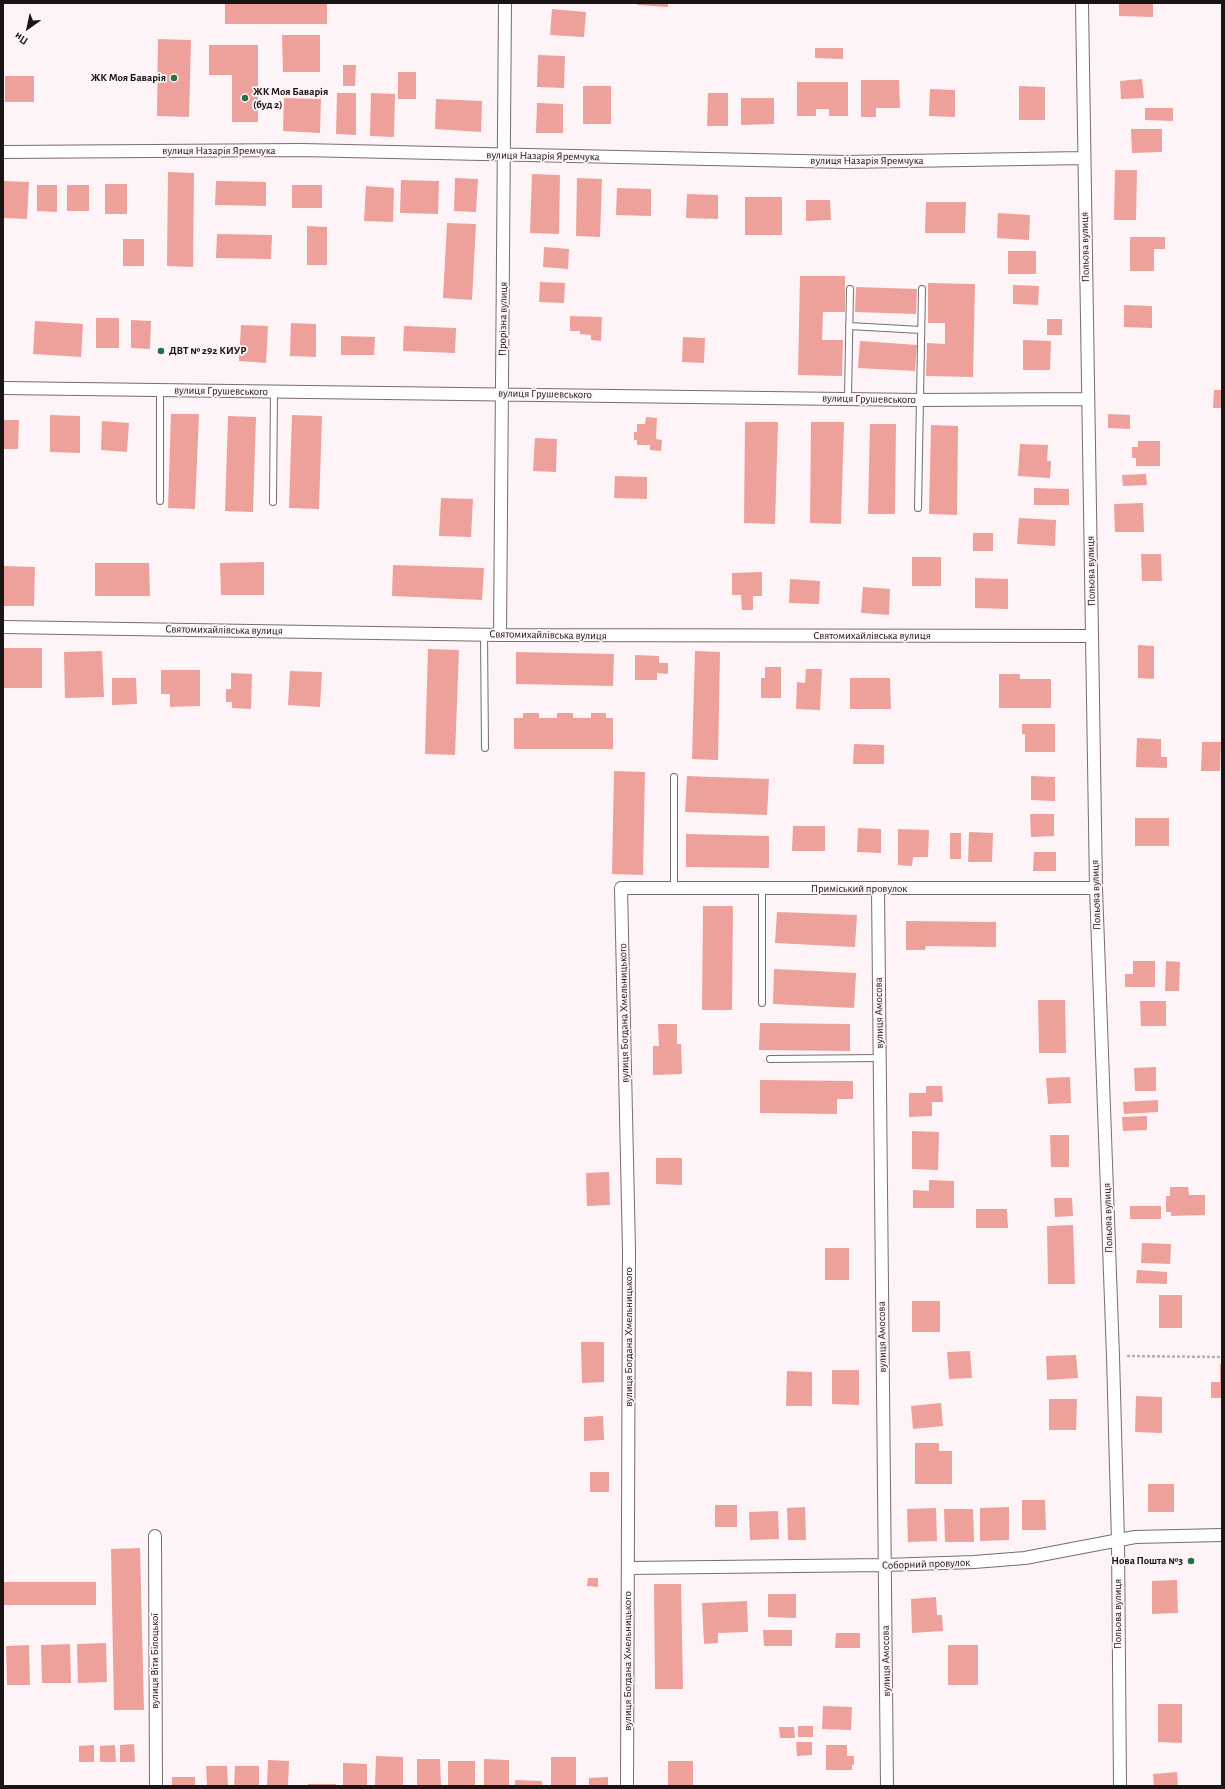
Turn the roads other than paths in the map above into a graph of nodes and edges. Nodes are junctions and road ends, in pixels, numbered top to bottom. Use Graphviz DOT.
graph roads {
  1 [pos="505,3"];
  2 [pos="1082,3"];
  3 [pos="3,152"];
  4 [pos="504,155"];
  5 [pos="1083,158"];
  6 [pos="850,289"];
  7 [pos="922,289"];
  8 [pos="849,326"];
  9 [pos="921,330"];
  10 [pos="3,388"];
  11 [pos="160,390"];
  12 [pos="274,391"];
  13 [pos="502,394"];
  14 [pos="848,398"];
  15 [pos="1087,399"];
  16 [pos="920,400"];
  17 [pos="160,501"];
  18 [pos="273,502"];
  19 [pos="918,508"];
  20 [pos="3,627"];
  21 [pos="484,634"];
  22 [pos="500,635"];
  23 [pos="1092,636"];
  24 [pos="484,748"];
  25 [pos="674,777"];
  26 [pos="622,888"];
  27 [pos="674,888"];
  28 [pos="762,888"];
  29 [pos="1096,888"];
  30 [pos="878,889"];
  31 [pos="762,1003"];
  32 [pos="880,1058"];
  33 [pos="770,1059"];
  34 [pos="1222,1535"];
  35 [pos="154,1536"];
  36 [pos="1118,1541"];
  37 [pos="885,1565"];
  38 [pos="628,1568"];
  39 [pos="156,1786"];
  40 [pos="627,1786"];
  41 [pos="887,1786"];
  42 [pos="1120,1786"];
  1 -- 4 [label="street, Прорізна вулиця"];
  2 -- 5 [label="street, Польова вулиця"];
  3 -- 4 [label="street, вулиця Назарія Яремчука"];
  4 -- 5 [label="street, вулиця Назарія Яремчука"];
  4 -- 13 [label="street, Прорізна вулиця"];
  5 -- 15 [label="street, Польова вулиця"];
  6 -- 8 [label="lane"];
  7 -- 9 [label="lane"];
  8 -- 9 [label="lane"];
  8 -- 14 [label="lane"];
  9 -- 16 [label="lane"];
  10 -- 11 [label="street, вулиця Грушевського"];
  11 -- 12 [label="street, вулиця Грушевського"];
  11 -- 17 [label="lane"];
  12 -- 13 [label="street, вулиця Грушевського"];
  12 -- 18 [label="lane"];
  13 -- 14 [label="street, вулиця Грушевського"];
  13 -- 22 [label="street, Прорізна вулиця"];
  14 -- 16 [label="street, вулиця Грушевського"];
  15 -- 16 [label="street, вулиця Грушевського"];
  15 -- 23 [label="street, Польова вулиця"];
  16 -- 19 [label="lane"];
  20 -- 21 [label="street, Святомихайлівська вулиця"];
  21 -- 22 [label="street, Святомихайлівська вулиця"];
  21 -- 24 [label="lane"];
  22 -- 23 [label="street, Святомихайлівська вулиця"];
  23 -- 29 [label="street, Польова вулиця"];
  25 -- 27 [label="lane"];
  26 -- 27 [label="street, Приміський провулок"];
  26 -- 38 [label="street, вулиця Богдана Хмельницького"];
  27 -- 28 [label="street, Приміський провулок"];
  28 -- 30 [label="street, Приміський провулок"];
  28 -- 31 [label="lane"];
  29 -- 30 [label="street, Приміський провулок"];
  29 -- 36 [label="street, Польова вулиця"];
  30 -- 32 [label="street, вулиця Амосова"];
  32 -- 33 [label="lane"];
  32 -- 37 [label="street, вулиця Амосова"];
  34 -- 36 [label="street, Соборний провулок"];
  35 -- 39 [label="street, вулиця Віти Білоцької"];
  36 -- 37 [label="street, Соборний провулок"];
  36 -- 42 [label="street, Польова вулиця"];
  37 -- 38 [label="street, Соборний провулок"];
  37 -- 41 [label="street, вулиця Амосова"];
  38 -- 40 [label="street, вулиця Богдана Хмельницького"];
}
